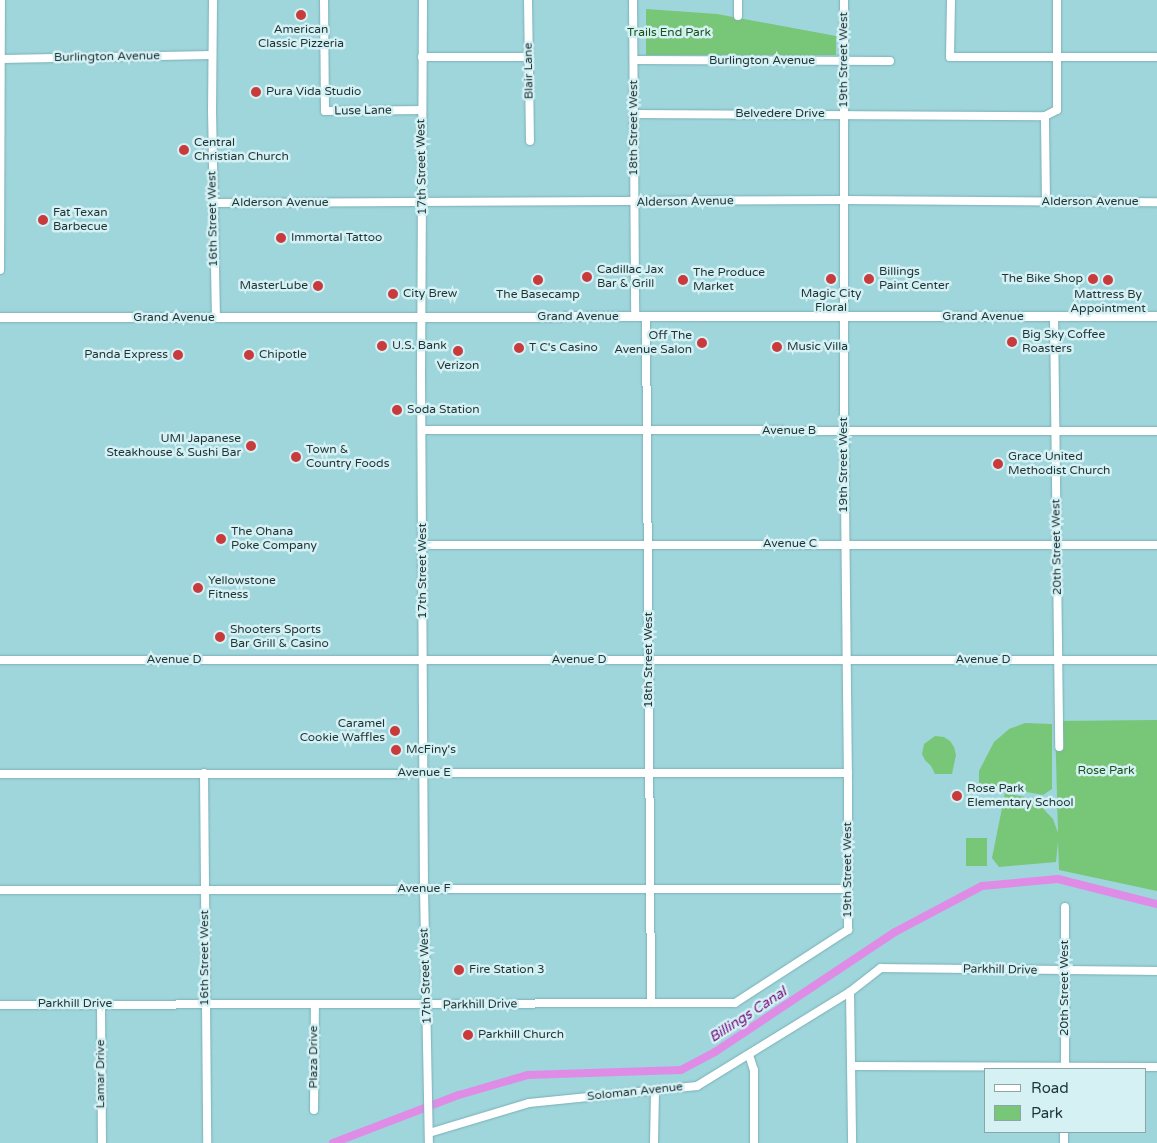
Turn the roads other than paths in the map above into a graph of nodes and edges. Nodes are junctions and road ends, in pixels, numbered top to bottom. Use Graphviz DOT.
graph roads {
  1 [pos="1,0"];
  2 [pos="213,0"];
  3 [pos="324,0"];
  4 [pos="423,0"];
  5 [pos="528,0"];
  6 [pos="633,0"];
  7 [pos="738,0"];
  8 [pos="844,0"];
  9 [pos="951,0"];
  10 [pos="1056,0"];
  11 [pos="738,16"];
  12 [pos="212,55"];
  13 [pos="1058,56"];
  14 [pos="422,57"];
  15 [pos="528,57"];
  16 [pos="1157,57"];
  17 [pos="2,58"];
  18 [pos="634,60"];
  19 [pos="890,60"];
  20 [pos="844,61"];
  21 [pos="1,81"];
  22 [pos="422,110"];
  23 [pos="635,114"];
  24 [pos="844,114"];
  25 [pos="1045,116"];
  26 [pos="530,141"];
  27 [pos="845,200"];
  28 [pos="423,202"];
  29 [pos="1046,202"];
  30 [pos="1157,202"];
  31 [pos="213,203"];
  32 [pos="633,203"];
  33 [pos="0,270"];
  34 [pos="422,316"];
  35 [pos="1157,316"];
  36 [pos="0,317"];
  37 [pos="635,317"];
  38 [pos="646,317"];
  39 [pos="844,317"];
  40 [pos="1054,317"];
  41 [pos="216,318"];
  42 [pos="422,430"];
  43 [pos="1157,430"];
  44 [pos="647,431"];
  45 [pos="844,431"];
  46 [pos="1055,431"];
  47 [pos="845,543"];
  48 [pos="423,545"];
  49 [pos="648,545"];
  50 [pos="1057,545"];
  51 [pos="1157,545"];
  52 [pos="846,659"];
  53 [pos="0,660"];
  54 [pos="423,660"];
  55 [pos="649,660"];
  56 [pos="1059,660"];
  57 [pos="1157,660"];
  58 [pos="1059,747"];
  59 [pos="204,773"];
  60 [pos="424,773"];
  61 [pos="650,773"];
  62 [pos="848,773"];
  63 [pos="0,774"];
  64 [pos="205,888"];
  65 [pos="424,888"];
  66 [pos="650,889"];
  67 [pos="848,889"];
  68 [pos="0,890"];
  69 [pos="1065,908"];
  70 [pos="848,930"];
  71 [pos="1065,970"];
  72 [pos="1157,971"];
  73 [pos="850,992"];
  74 [pos="0,1004"];
  75 [pos="101,1004"];
  76 [pos="206,1004"];
  77 [pos="315,1004"];
  78 [pos="651,1004"];
  79 [pos="428,1006"];
  80 [pos="750,1055"];
  81 [pos="851,1066"];
  82 [pos="1157,1067"];
  83 [pos="1065,1068"];
  84 [pos="655,1090"];
  85 [pos="314,1110"];
  86 [pos="429,1133"];
  87 [pos="102,1143"];
  88 [pos="207,1143"];
  89 [pos="429,1143"];
  90 [pos="654,1143"];
  91 [pos="754,1143"];
  92 [pos="852,1143"];
  1 -- 17 [label="street"];
  2 -- 12 [label="street, 16th Street West"];
  3 -- 22 [label="street, Luse Lane"];
  4 -- 14 [label="street, 17th Street West"];
  5 -- 15 [label="street, Blair Lane"];
  6 -- 18 [label="street, 18th Street West"];
  7 -- 11 [label="street"];
  8 -- 20 [label="street, 19th Street West"];
  9 -- 13 [label="street"];
  10 -- 13 [label="street"];
  12 -- 17 [label="street, Burlington Avenue"];
  12 -- 31 [label="street, 16th Street West"];
  13 -- 16 [label="street"];
  13 -- 25 [label="street"];
  14 -- 15 [label="street"];
  14 -- 22 [label="street, 17th Street West"];
  15 -- 26 [label="street, Blair Lane"];
  17 -- 21 [label="street"];
  18 -- 20 [label="street, Burlington Avenue"];
  18 -- 23 [label="street, 18th Street West"];
  19 -- 20 [label="street, Burlington Avenue"];
  20 -- 24 [label="street, 19th Street West"];
  21 -- 33 [label="street"];
  22 -- 28 [label="street, 17th Street West"];
  23 -- 24 [label="street, Belvedere Drive"];
  23 -- 32 [label="street, 18th Street West"];
  24 -- 25 [label="street, Belvedere Drive"];
  24 -- 27 [label="street, 19th Street West"];
  25 -- 29 [label="street"];
  27 -- 29 [label="street, Alderson Avenue"];
  27 -- 32 [label="street, Alderson Avenue"];
  27 -- 39 [label="street, 19th Street West"];
  28 -- 31 [label="street, Alderson Avenue"];
  28 -- 32 [label="street, Alderson Avenue"];
  28 -- 34 [label="street, 17th Street West"];
  29 -- 30 [label="street, Alderson Avenue"];
  31 -- 41 [label="street, 16th Street West"];
  32 -- 37 [label="street, 18th Street West"];
  34 -- 37 [label="main road, Grand Avenue"];
  34 -- 41 [label="main road, Grand Avenue"];
  34 -- 42 [label="street, 17th Street West"];
  35 -- 40 [label="main road, Grand Avenue"];
  36 -- 41 [label="main road, Grand Avenue"];
  37 -- 38 [label="main road, Grand Avenue"];
  38 -- 39 [label="main road, Grand Avenue"];
  38 -- 44 [label="street, 18th Street West"];
  39 -- 40 [label="main road, Grand Avenue"];
  39 -- 45 [label="street, 19th Street West"];
  40 -- 46 [label="street, 20th Street West"];
  42 -- 44 [label="street, Avenue B"];
  42 -- 48 [label="street, 17th Street West"];
  43 -- 46 [label="street, Avenue B"];
  44 -- 45 [label="street, Avenue B"];
  44 -- 49 [label="street, 18th Street West"];
  45 -- 46 [label="street, Avenue B"];
  45 -- 47 [label="street, 19th Street West"];
  46 -- 50 [label="street, 20th Street West"];
  47 -- 49 [label="street, Avenue C"];
  47 -- 50 [label="street, Avenue C"];
  47 -- 52 [label="street, 19th Street West"];
  48 -- 49 [label="street, Avenue C"];
  48 -- 54 [label="street, 17th Street West"];
  49 -- 55 [label="street, 18th Street West"];
  50 -- 51 [label="street, Avenue C"];
  50 -- 56 [label="street, 20th Street West"];
  52 -- 55 [label="street, Avenue D"];
  52 -- 56 [label="street, Avenue D"];
  52 -- 62 [label="street, 19th Street West"];
  53 -- 54 [label="street, Avenue D"];
  54 -- 55 [label="street, Avenue D"];
  54 -- 60 [label="street, 17th Street West"];
  55 -- 61 [label="street, 18th Street West"];
  56 -- 57 [label="street, Avenue D"];
  56 -- 58 [label="street, 20th Street West"];
  59 -- 60 [label="street, Avenue E"];
  59 -- 63 [label="street, Avenue E"];
  59 -- 64 [label="street, 16th Street West"];
  60 -- 61 [label="street, Avenue E"];
  60 -- 65 [label="street, 17th Street West"];
  61 -- 62 [label="street, Avenue E"];
  61 -- 66 [label="street, 18th Street West"];
  62 -- 67 [label="street, 19th Street West"];
  64 -- 65 [label="street, Avenue F"];
  64 -- 68 [label="street, Avenue F"];
  64 -- 76 [label="street, 16th Street West"];
  65 -- 66 [label="street, Avenue F"];
  65 -- 79 [label="street, 17th Street West"];
  66 -- 67 [label="street, Avenue F"];
  66 -- 78 [label="street, 18th Street West"];
  67 -- 70 [label="street, 19th Street West"];
  69 -- 71 [label="street, 20th Street West"];
  70 -- 78 [label="street, Parkhill Drive"];
  71 -- 72 [label="street, Parkhill Drive"];
  71 -- 73 [label="street, Parkhill Drive"];
  71 -- 83 [label="street, 20th Street West"];
  73 -- 80 [label="street, Soloman Avenue"];
  73 -- 81 [label="street"];
  74 -- 75 [label="street, Parkhill Drive"];
  75 -- 76 [label="street, Parkhill Drive"];
  75 -- 87 [label="street, Lamar Drive"];
  76 -- 77 [label="street, Parkhill Drive"];
  76 -- 88 [label="street, 16th Street West"];
  77 -- 79 [label="street, Parkhill Drive"];
  77 -- 85 [label="street, Plaza Drive"];
  78 -- 79 [label="street, Parkhill Drive"];
  79 -- 86 [label="street, 17th Street West"];
  80 -- 84 [label="street, Soloman Avenue"];
  80 -- 91 [label="street"];
  81 -- 83 [label="street"];
  81 -- 92 [label="street"];
  82 -- 83 [label="street"];
  84 -- 86 [label="street, Soloman Avenue"];
  84 -- 90 [label="street"];
  86 -- 89 [label="street, 17th Street West"];
}
